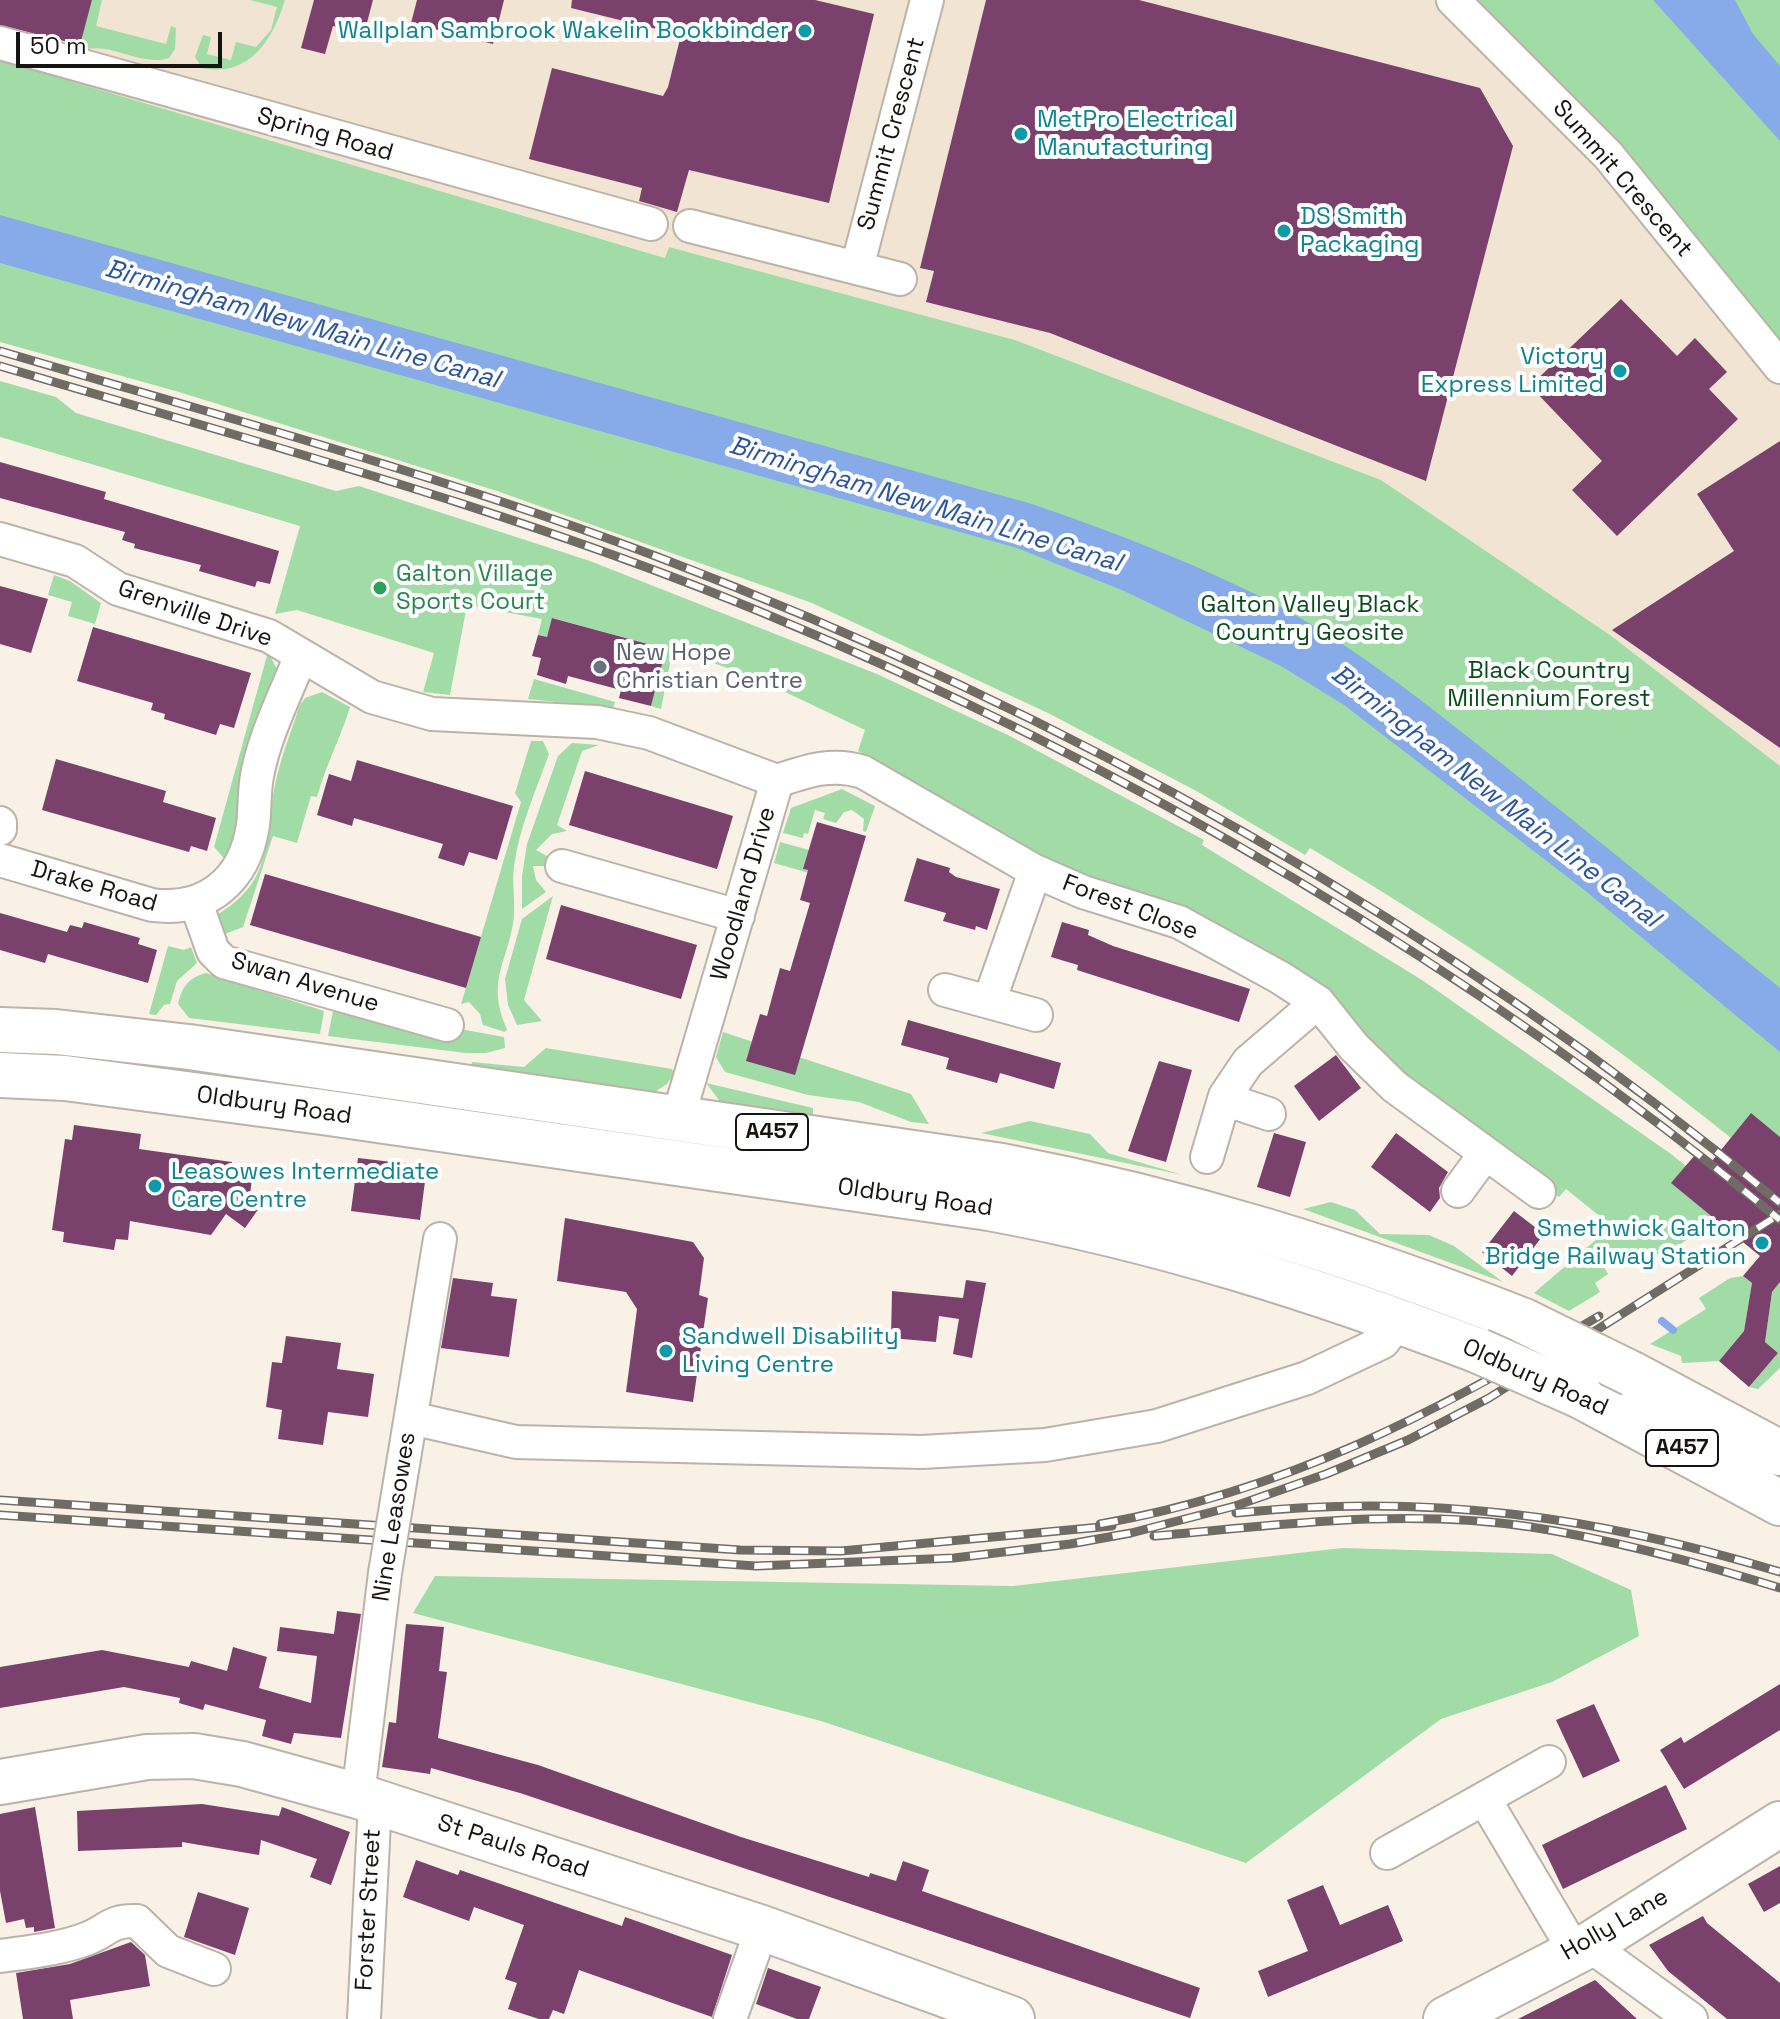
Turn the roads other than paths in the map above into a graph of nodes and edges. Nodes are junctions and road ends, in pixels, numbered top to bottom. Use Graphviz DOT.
graph roads {
  1 [pos="927,0"];
  2 [pos="1453,0"];
  3 [pos="0,43"];
  4 [pos="651,224"];
  5 [pos="690,226"];
  6 [pos="857,268"];
  7 [pos="900,279"];
  8 [pos="1780,367"];
  9 [pos="0,539"];
  10 [pos="301,655"];
  11 [pos="777,781"];
  12 [pos="0,860"];
  13 [pos="562,866"];
  14 [pos="1035,871"];
  15 [pos="196,903"];
  16 [pos="738,916"];
  17 [pos="945,990"];
  18 [pos="989,1002"];
  19 [pos="1318,1002"];
  20 [pos="1036,1015"];
  21 [pos="447,1025"];
  22 [pos="0,1030"];
  23 [pos="0,1075"];
  24 [pos="1224,1099"];
  25 [pos="1269,1114"];
  26 [pos="678,1118"];
  27 [pos="1485,1154"];
  28 [pos="1207,1157"];
  29 [pos="1458,1191"];
  30 [pos="1539,1192"];
  31 [pos="440,1239"];
  32 [pos="1399,1320"];
  33 [pos="411,1418"];
  34 [pos="1780,1453"];
  35 [pos="1780,1503"];
  36 [pos="1549,1762"];
  37 [pos="0,1782"];
  38 [pos="367,1799"];
  39 [pos="1485,1800"];
  40 [pos="1780,1824"];
  41 [pos="1387,1853"];
  42 [pos="762,1928"];
  43 [pos="1582,1948"];
  44 [pos="0,1956"];
  45 [pos="214,1969"];
  46 [pos="364,2019"];
  47 [pos="730,2019"];
  48 [pos="1012,2019"];
  49 [pos="1446,2019"];
  50 [pos="1691,2019"];
  1 -- 6 [label="street, Summit Crescent"];
  2 -- 8 [label="street, Summit Crescent"];
  3 -- 4 [label="street, Spring Road"];
  5 -- 6 [label="street"];
  6 -- 7 [label="street"];
  9 -- 10 [label="street, Grenville Drive"];
  10 -- 11 [label="street, Woodland Drive"];
  10 -- 15 [label="street, Drake Road"];
  11 -- 14 [label="street, Forest Close"];
  11 -- 16 [label="street, Woodland Drive"];
  12 -- 15 [label="street, Drake Road"];
  13 -- 16 [label="street"];
  14 -- 18 [label="street"];
  14 -- 19 [label="street, Forest Close"];
  15 -- 21 [label="street, Swan Avenue"];
  16 -- 26 [label="street, Woodland Drive"];
  17 -- 18 [label="street"];
  18 -- 20 [label="street"];
  19 -- 24 [label="street"];
  19 -- 27 [label="street, Forest Close"];
  22 -- 26 [label="main road, Oldbury Road / A457"];
  23 -- 32 [label="main road, Oldbury Road / A457"];
  24 -- 25 [label="street"];
  24 -- 28 [label="street"];
  26 -- 34 [label="main road, Oldbury Road / A457, bridge"];
  27 -- 29 [label="street"];
  27 -- 30 [label="street, Forest Close"];
  31 -- 33 [label="street, Nine Leasowes"];
  32 -- 33 [label="street"];
  32 -- 35 [label="main road, Oldbury Road / A457, bridge"];
  33 -- 38 [label="street, Nine Leasowes, bridge"];
  36 -- 39 [label="street"];
  37 -- 38 [label="main road, St Pauls Road"];
  38 -- 42 [label="main road, St Pauls Road"];
  38 -- 46 [label="street, Forster Street"];
  39 -- 41 [label="street"];
  39 -- 43 [label="street"];
  40 -- 43 [label="main road, Holly Lane"];
  42 -- 47 [label="street"];
  42 -- 48 [label="main road, St Pauls Road"];
  43 -- 49 [label="main road, Holly Lane"];
  43 -- 50 [label="street"];
  44 -- 45 [label="street"];
}
